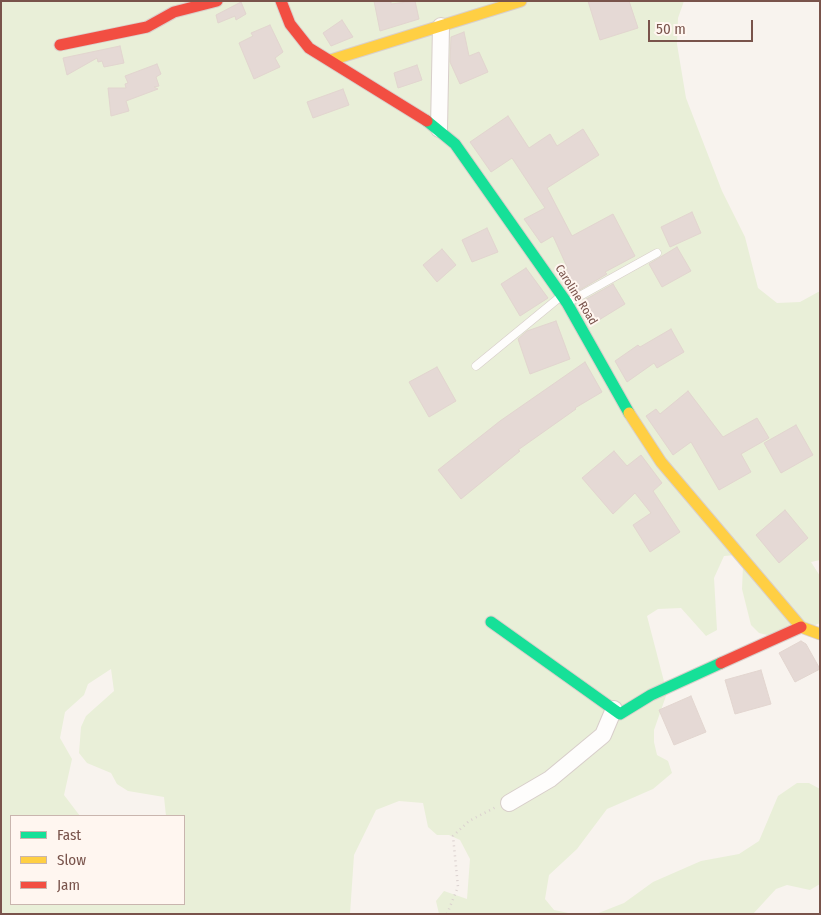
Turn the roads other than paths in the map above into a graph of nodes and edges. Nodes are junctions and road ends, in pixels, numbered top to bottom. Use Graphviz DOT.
graph roads {
  1 [pos="217,1"];
  2 [pos="281,1"];
  3 [pos="521,1"];
  4 [pos="441,26"];
  5 [pos="60,45"];
  6 [pos="331,60"];
  7 [pos="440,128"];
  8 [pos="656,253"];
  9 [pos="565,300"];
  10 [pos="476,366"];
  11 [pos="491,622"];
  12 [pos="801,628"];
  13 [pos="820,634"];
  14 [pos="614,709"];
  15 [pos="509,803"];
  1 -- 5 [label="main road"];
  2 -- 6 [label="main road, Caroline Road"];
  3 -- 4 [label="main road"];
  4 -- 6 [label="main road"];
  4 -- 7 [label="street"];
  6 -- 7 [label="main road, Caroline Road"];
  7 -- 9 [label="main road, Caroline Road"];
  8 -- 9 [label="lane"];
  9 -- 10 [label="lane"];
  9 -- 12 [label="main road, Caroline Road"];
  11 -- 14 [label="main road"];
  12 -- 13 [label="main road"];
  12 -- 14 [label="main road"];
  14 -- 15 [label="street"];
}
